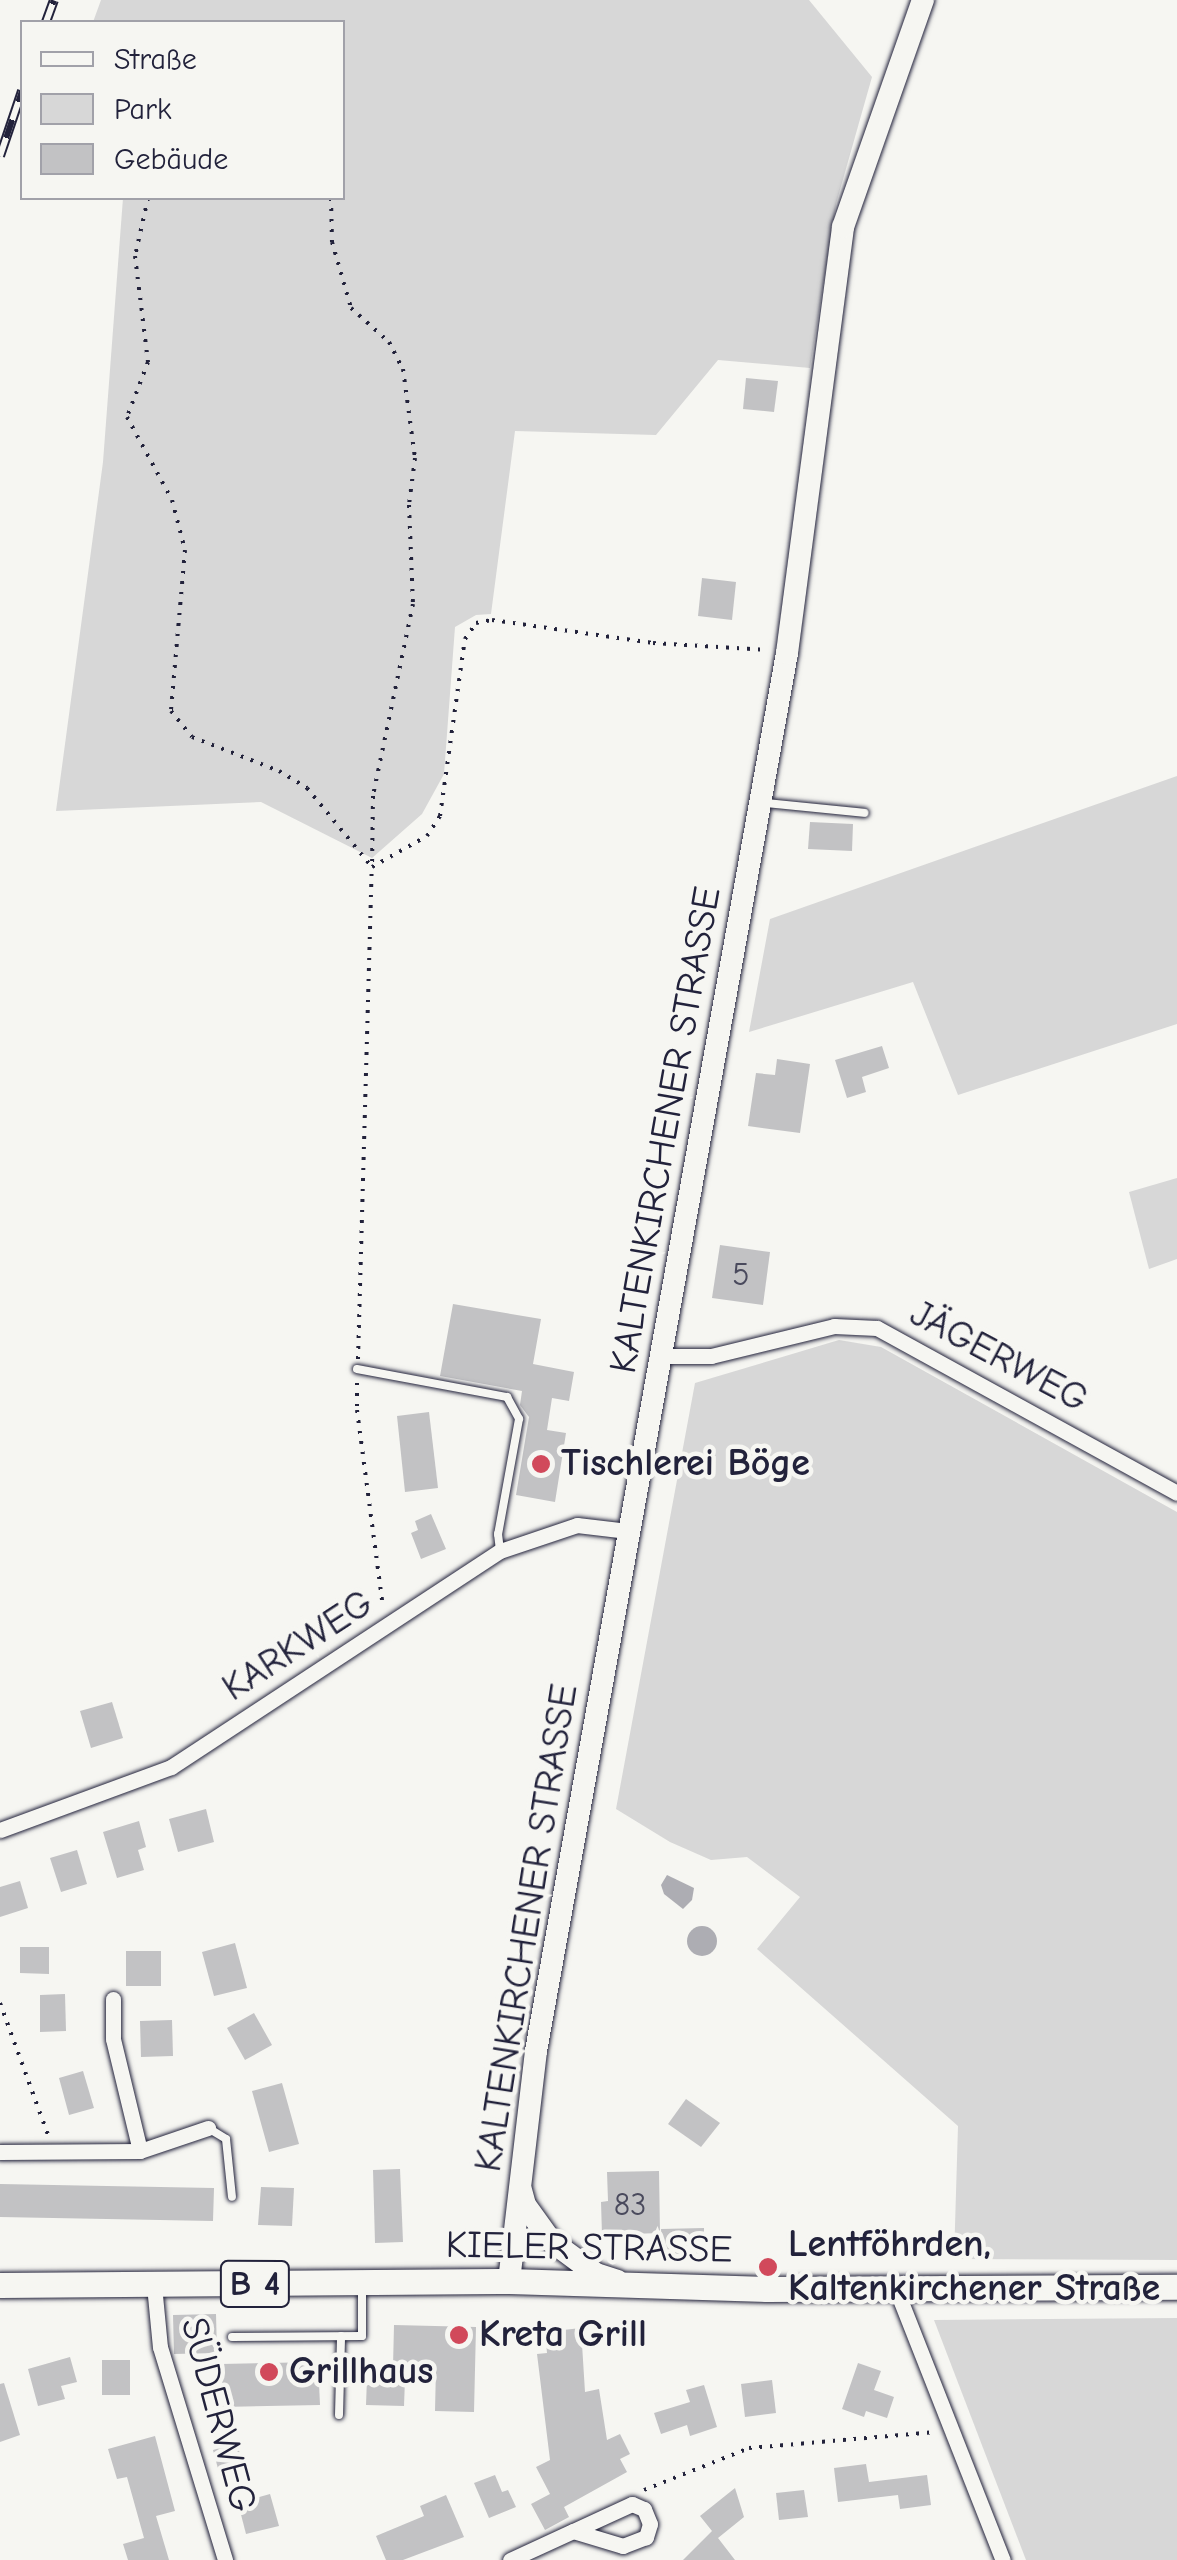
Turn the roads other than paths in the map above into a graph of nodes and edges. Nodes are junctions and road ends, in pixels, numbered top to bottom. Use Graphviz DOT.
graph roads {
  1 [pos="922,0"];
  2 [pos="760,803"];
  3 [pos="865,813"];
  4 [pos="662,1356"];
  5 [pos="358,1369"];
  6 [pos="1177,1493"];
  7 [pos="628,1532"];
  8 [pos="500,1552"];
  9 [pos="0,1830"];
  10 [pos="114,2000"];
  11 [pos="208,2128"];
  12 [pos="140,2151"];
  13 [pos="0,2152"];
  14 [pos="520,2187"];
  15 [pos="232,2197"];
  16 [pos="509,2281"];
  17 [pos="362,2283"];
  18 [pos="0,2285"];
  19 [pos="154,2285"];
  20 [pos="630,2286"];
  21 [pos="1177,2287"];
  22 [pos="896,2289"];
  23 [pos="340,2336"];
  24 [pos="232,2337"];
  25 [pos="339,2415"];
  26 [pos="573,2531"];
  27 [pos="225,2560"];
  28 [pos="510,2560"];
  29 [pos="1003,2560"];
  1 -- 2 [label="main road, KALTENKIRCHENER STRASSE"];
  2 -- 3 [label="lane"];
  2 -- 4 [label="main road, KALTENKIRCHENER STRASSE"];
  4 -- 6 [label="street, JÄGERWEG"];
  4 -- 7 [label="main road, KALTENKIRCHENER STRASSE"];
  5 -- 8 [label="lane"];
  7 -- 8 [label="street, KARKWEG"];
  7 -- 14 [label="main road, KALTENKIRCHENER STRASSE"];
  8 -- 9 [label="street, KARKWEG"];
  10 -- 12 [label="street"];
  11 -- 12 [label="street"];
  11 -- 15 [label="lane"];
  12 -- 13 [label="street"];
  14 -- 16 [label="main road, KALTENKIRCHENER STRASSE"];
  14 -- 20 [label="main road"];
  16 -- 17 [label="main road, KIELER STRASSE / B 4"];
  16 -- 20 [label="main road, KIELER STRASSE / B 4"];
  17 -- 19 [label="main road, KIELER STRASSE / B 4"];
  17 -- 23 [label="lane"];
  18 -- 19 [label="main road, KIELER STRASSE / B 4"];
  19 -- 27 [label="street, SÜDERWEG"];
  20 -- 22 [label="main road, KIELER STRASSE / B 4"];
  21 -- 22 [label="main road, KIELER STRASSE / B 4"];
  22 -- 29 [label="street"];
  23 -- 24 [label="lane"];
  23 -- 25 [label="lane"];
  26 -- 26 [label="street"];
  26 -- 28 [label="street"];
}
